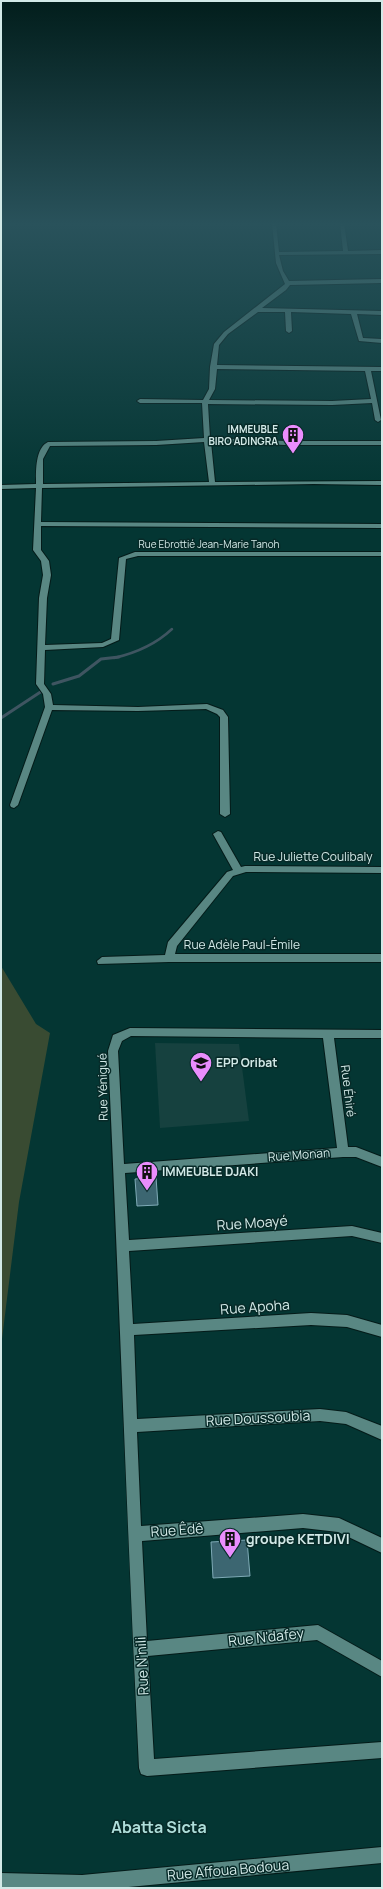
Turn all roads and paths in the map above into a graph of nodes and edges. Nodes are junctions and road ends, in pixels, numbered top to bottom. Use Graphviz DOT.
graph roads {
  1 [pos="256,311"];
  2 [pos="288,311"];
  3 [pos="293,311"];
  4 [pos="354,313"];
  5 [pos="382,313"];
  6 [pos="289,331"];
  7 [pos="382,341"];
  8 [pos="212,367"];
  9 [pos="382,369"];
  10 [pos="368,370"];
  11 [pos="140,401"];
  12 [pos="375,401"];
  13 [pos="205,402"];
  14 [pos="378,420"];
  15 [pos="207,440"];
  16 [pos="382,443"];
  17 [pos="212,483"];
  18 [pos="382,483"];
  19 [pos="40,486"];
  20 [pos="1,488"];
  21 [pos="38,524"];
  22 [pos="382,526"];
  23 [pos="382,554"];
  24 [pos="41,648"];
  25 [pos="49,707"];
  26 [pos="14,805"];
  27 [pos="225,814"];
  28 [pos="218,834"];
  29 [pos="382,870"];
  30 [pos="238,872"];
  31 [pos="169,958"];
  32 [pos="382,958"];
  33 [pos="102,961"];
  34 [pos="328,1034"];
  35 [pos="382,1034"];
  36 [pos="343,1152"];
  37 [pos="382,1162"];
  38 [pos="119,1168"];
  39 [pos="382,1238"];
  40 [pos="123,1246"];
  41 [pos="127,1330"];
  42 [pos="382,1330"];
  43 [pos="131,1426"];
  44 [pos="382,1433"];
  45 [pos="134,1534"];
  46 [pos="382,1546"];
  47 [pos="141,1649"];
  48 [pos="382,1669"];
  49 [pos="382,1750"];
  50 [pos="382,1855"];
  51 [pos="1,1881"];
  1 -- 8 [label="street"];
  2 -- 6 [label="street"];
  3 -- 4 [label="street"];
  4 -- 5 [label="street"];
  4 -- 7 [label="street"];
  8 -- 10 [label="street"];
  8 -- 13 [label="street"];
  9 -- 10 [label="street"];
  10 -- 12 [label="street"];
  11 -- 13 [label="street"];
  12 -- 13 [label="street"];
  12 -- 14 [label="street"];
  13 -- 15 [label="street"];
  15 -- 16 [label="street"];
  15 -- 17 [label="street"];
  15 -- 19 [label="street"];
  17 -- 18 [label="street"];
  17 -- 19 [label="street"];
  19 -- 20 [label="street"];
  19 -- 21 [label="street"];
  21 -- 22 [label="street"];
  21 -- 24 [label="street"];
  23 -- 24 [label="street, Rue Ebrottié Jean-Marie Tanoh"];
  24 -- 25 [label="street"];
  25 -- 26 [label="street"];
  25 -- 27 [label="street"];
  28 -- 30 [label="street"];
  29 -- 30 [label="street, Rue Juliette Coulibaly"];
  30 -- 31 [label="street, Rue Juliette Coulibaly"];
  31 -- 32 [label="street, Rue Adèle Paul-Émile"];
  31 -- 33 [label="street, Rue Adèle Paul-Émile"];
  34 -- 35 [label="street, Rue Yénigué"];
  34 -- 36 [label="street, Rue Éhiré"];
  34 -- 38 [label="street, Rue Yénigué"];
  36 -- 37 [label="street, Rue Monan"];
  36 -- 38 [label="street, Rue Monan"];
  38 -- 40 [label="street, Rue Yénigué"];
  39 -- 40 [label="street, Rue Moayé"];
  40 -- 41 [label="street, Rue Yénigué"];
  41 -- 42 [label="street, Rue Apoha"];
  41 -- 43 [label="street, Rue N'nili"];
  43 -- 44 [label="street, Rue Doussoubia"];
  43 -- 45 [label="street, Rue N'nili"];
  45 -- 46 [label="street, Rue Êdê"];
  45 -- 47 [label="street, Rue N'nili"];
  47 -- 48 [label="street, Rue N'dafey"];
  47 -- 49 [label="street, Rue N'nili"];
  50 -- 51 [label="street, Rue Affoua Bodoua"];
}
